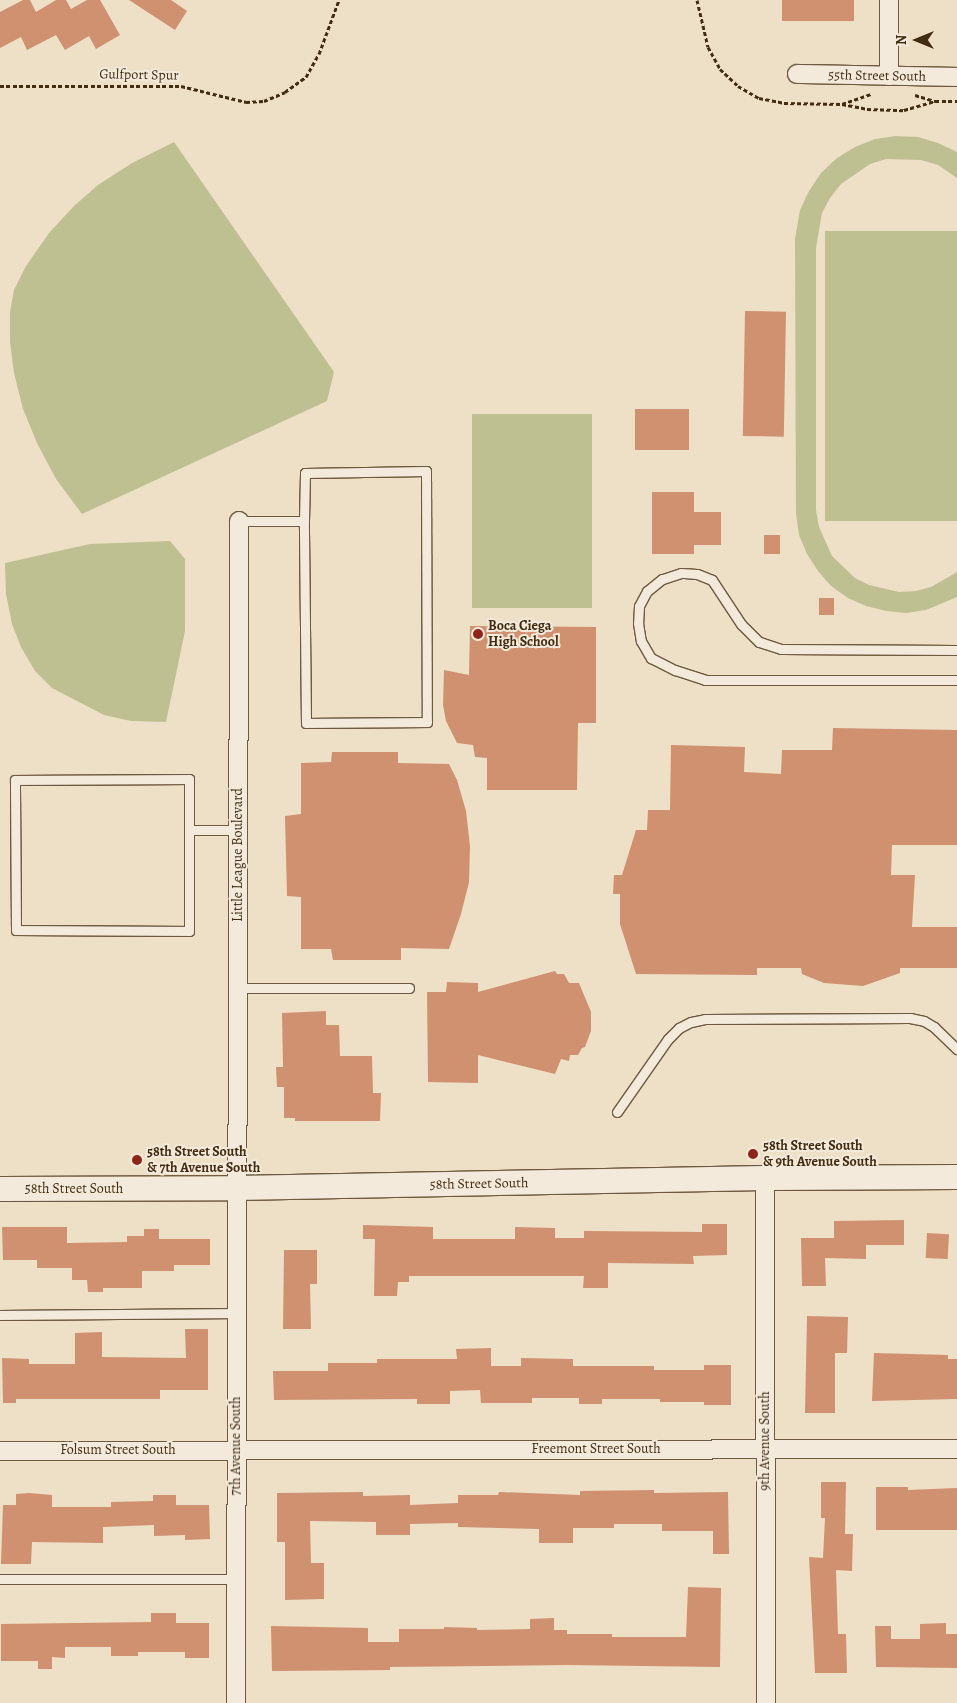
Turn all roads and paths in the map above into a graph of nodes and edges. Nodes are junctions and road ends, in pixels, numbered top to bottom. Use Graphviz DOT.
graph roads {
  1 [pos="339,0"];
  2 [pos="696,0"];
  3 [pos="889,0"];
  4 [pos="797,74"];
  5 [pos="889,76"];
  6 [pos="957,77"];
  7 [pos="0,86"];
  8 [pos="876,94"];
  9 [pos="906,94"];
  10 [pos="935,100"];
  11 [pos="957,101"];
  12 [pos="842,104"];
  13 [pos="239,521"];
  14 [pos="304,521"];
  15 [pos="957,650"];
  16 [pos="957,680"];
  17 [pos="189,830"];
  18 [pos="238,830"];
  19 [pos="238,988"];
  20 [pos="410,988"];
  21 [pos="957,1050"];
  22 [pos="618,1112"];
  23 [pos="957,1177"];
  24 [pos="765,1178"];
  25 [pos="237,1188"];
  26 [pos="0,1190"];
  27 [pos="236,1313"];
  28 [pos="0,1315"];
  29 [pos="957,1448"];
  30 [pos="764,1449"];
  31 [pos="235,1450"];
  32 [pos="0,1451"];
  33 [pos="0,1580"];
  34 [pos="236,1580"];
  35 [pos="236,1703"];
  36 [pos="766,1703"];
  1 -- 7 [label="path, Gulfport Spur"];
  2 -- 12 [label="path"];
  3 -- 5 [label="street"];
  4 -- 5 [label="street, 55th Street South"];
  5 -- 6 [label="street, 55th Street South"];
  8 -- 12 [label="path"];
  9 -- 10 [label="path"];
  10 -- 11 [label="path"];
  10 -- 12 [label="path"];
  13 -- 14 [label="lane"];
  13 -- 18 [label="street, Little League Boulevard"];
  14 -- 14 [label="lane"];
  15 -- 16 [label="lane"];
  17 -- 17 [label="lane"];
  17 -- 18 [label="lane"];
  18 -- 19 [label="street, Little League Boulevard"];
  19 -- 20 [label="lane"];
  19 -- 25 [label="street, Little League Boulevard"];
  21 -- 22 [label="lane"];
  23 -- 24 [label="street, 58th Street South"];
  24 -- 25 [label="street, 58th Street South"];
  24 -- 30 [label="street, 9th Avenue South"];
  25 -- 26 [label="street, 58th Street South"];
  25 -- 27 [label="street, 7th Avenue South"];
  27 -- 28 [label="lane"];
  27 -- 31 [label="street, 7th Avenue South"];
  29 -- 30 [label="street, Freemont Street South"];
  30 -- 31 [label="street, Freemont Street South"];
  30 -- 36 [label="street, 9th Avenue South"];
  31 -- 32 [label="street, Folsum Street South"];
  31 -- 34 [label="street, 7th Avenue South"];
  33 -- 34 [label="lane"];
  34 -- 35 [label="street, 7th Avenue South"];
}
